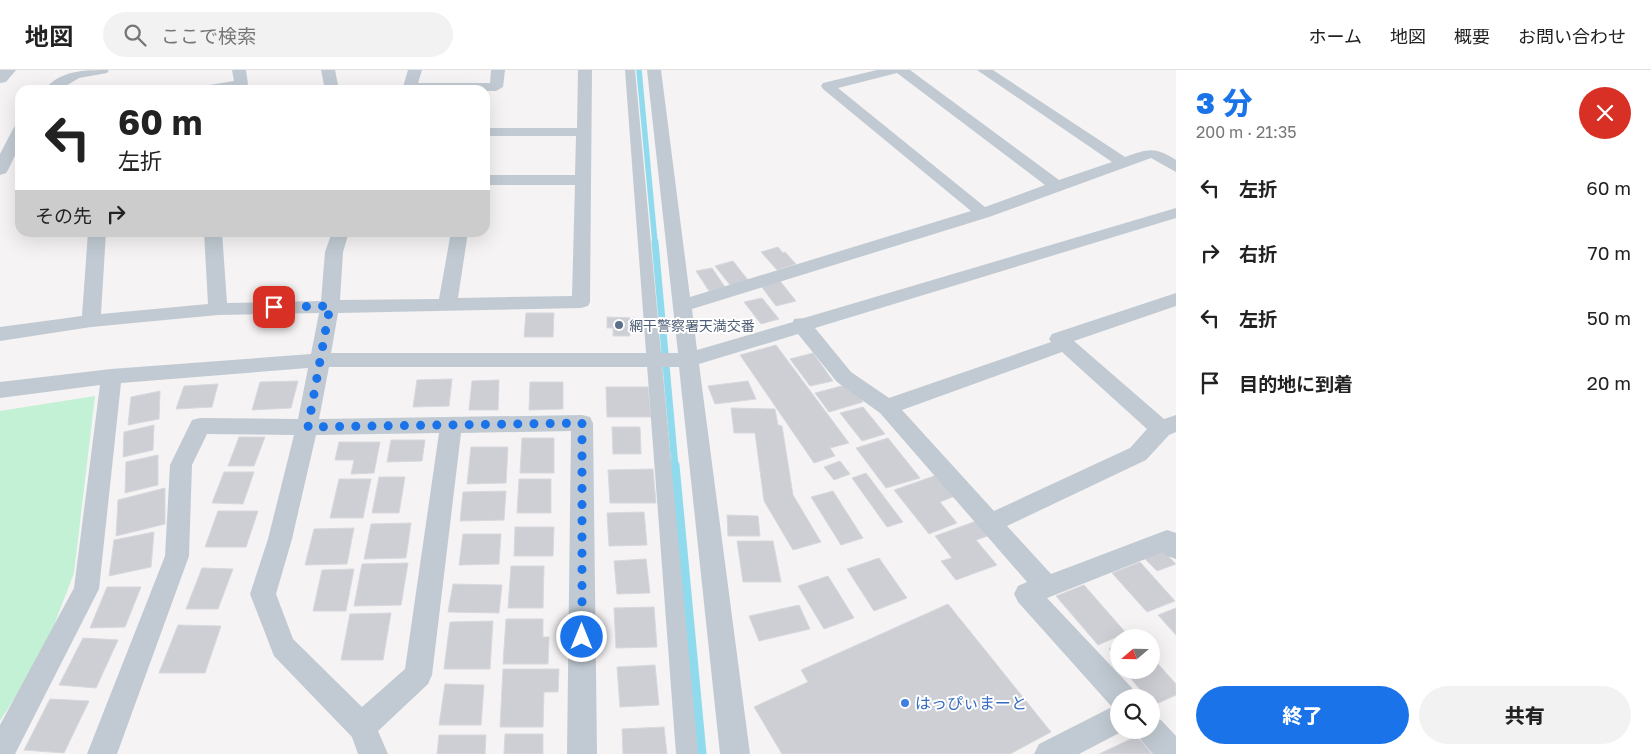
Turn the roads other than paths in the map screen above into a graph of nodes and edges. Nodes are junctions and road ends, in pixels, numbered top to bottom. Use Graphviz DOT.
graph roads {
  1 [pos="8,70"];
  2 [pos="102,70"];
  3 [pos="239,70"];
  4 [pos="328,70"];
  5 [pos="415,70"];
  6 [pos="498,70"];
  7 [pos="585,70"];
  8 [pos="630,70"];
  9 [pos="654,70"];
  10 [pos="893,70"];
  11 [pos="901,70"];
  12 [pos="984,70"];
  13 [pos="0,78"];
  14 [pos="55,85"];
  15 [pos="235,85"];
  16 [pos="331,85"];
  17 [pos="411,85"];
  18 [pos="490,87"];
  19 [pos="490,132"];
  20 [pos="584,132"];
  21 [pos="15,138"];
  22 [pos="15,161"];
  23 [pos="1124,163"];
  24 [pos="1,165"];
  25 [pos="1176,167"];
  26 [pos="490,180"];
  27 [pos="583,180"];
  28 [pos="1058,187"];
  29 [pos="983,213"];
  30 [pos="1176,213"];
  31 [pos="97,237"];
  32 [pos="213,237"];
  33 [pos="339,237"];
  34 [pos="459,237"];
  35 [pos="1176,299"];
  36 [pos="448,303"];
  37 [pos="330,306"];
  38 [pos="682,306"];
  39 [pos="218,309"];
  40 [pos="91,321"];
  41 [pos="801,324"];
  42 [pos="0,334"];
  43 [pos="1065,344"];
  44 [pos="320,360"];
  45 [pos="655,360"];
  46 [pos="688,360"];
  47 [pos="111,376"];
  48 [pos="0,390"];
  49 [pos="886,407"];
  50 [pos="451,425"];
  51 [pos="1168,426"];
  52 [pos="308,427"];
  53 [pos="990,523"];
  54 [pos="1176,549"];
  55 [pos="1047,587"];
  56 [pos="1114,689"];
  57 [pos="1110,723"];
  58 [pos="362,727"];
  59 [pos="1159,739"];
  60 [pos="0,754"];
  61 [pos="102,754"];
  62 [pos="373,754"];
  63 [pos="582,754"];
  64 [pos="687,754"];
  65 [pos="735,754"];
  66 [pos="1049,754"];
  67 [pos="1173,754"];
  1 -- 13 [label="street"];
  2 -- 14 [label="street"];
  3 -- 15 [label="street"];
  4 -- 16 [label="street"];
  5 -- 17 [label="street"];
  6 -- 18 [label="street"];
  7 -- 20 [label="street"];
  8 -- 45 [label="street"];
  9 -- 38 [label="street"];
  10 -- 29 [label="street"];
  11 -- 28 [label="street"];
  12 -- 23 [label="street"];
  19 -- 20 [label="street"];
  20 -- 27 [label="street"];
  21 -- 24 [label="street"];
  22 -- 24 [label="street"];
  23 -- 25 [label="street"];
  23 -- 28 [label="street"];
  26 -- 27 [label="street"];
  27 -- 36 [label="street"];
  28 -- 29 [label="street"];
  29 -- 38 [label="street"];
  30 -- 41 [label="street"];
  31 -- 40 [label="street"];
  32 -- 39 [label="street"];
  33 -- 37 [label="street"];
  34 -- 36 [label="street"];
  35 -- 43 [label="street"];
  36 -- 37 [label="street"];
  37 -- 39 [label="street"];
  37 -- 44 [label="street"];
  38 -- 46 [label="street"];
  39 -- 40 [label="street"];
  40 -- 42 [label="street"];
  41 -- 46 [label="street"];
  41 -- 49 [label="street"];
  43 -- 49 [label="street"];
  43 -- 51 [label="street"];
  44 -- 45 [label="street"];
  44 -- 47 [label="street"];
  44 -- 52 [label="street"];
  45 -- 46 [label="street"];
  45 -- 64 [label="street"];
  46 -- 65 [label="street"];
  47 -- 48 [label="street"];
  47 -- 60 [label="street"];
  49 -- 53 [label="street"];
  50 -- 52 [label="street"];
  50 -- 58 [label="street"];
  50 -- 63 [label="street"];
  51 -- 53 [label="street"];
  52 -- 58 [label="street"];
  52 -- 61 [label="street"];
  53 -- 55 [label="street"];
  54 -- 55 [label="street"];
  55 -- 56 [label="street"];
  57 -- 66 [label="street"];
  58 -- 62 [label="street"];
  59 -- 67 [label="street"];
}
